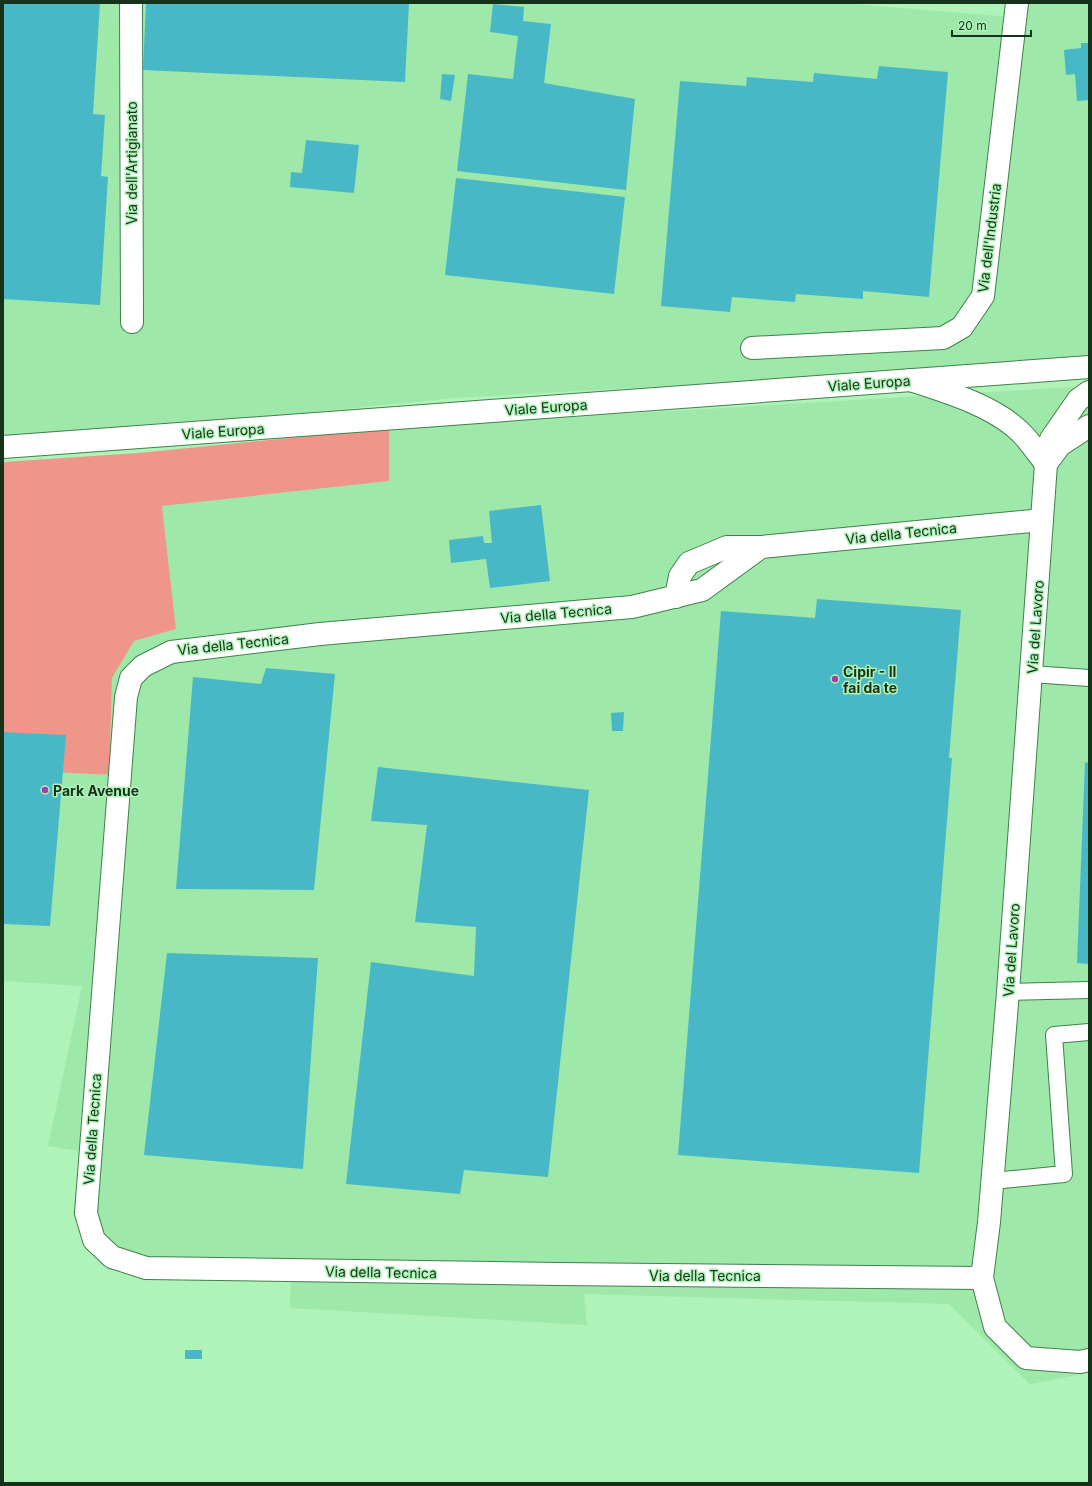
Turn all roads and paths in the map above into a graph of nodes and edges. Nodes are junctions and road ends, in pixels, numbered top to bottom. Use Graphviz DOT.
graph roads {
  1 [pos="131,3"];
  2 [pos="1017,3"];
  3 [pos="132,322"];
  4 [pos="752,348"];
  5 [pos="1089,367"];
  6 [pos="910,380"];
  7 [pos="1089,392"];
  8 [pos="1089,426"];
  9 [pos="3,447"];
  10 [pos="1046,464"];
  11 [pos="1042,520"];
  12 [pos="761,547"];
  13 [pos="676,597"];
  14 [pos="1031,674"];
  15 [pos="1089,678"];
  16 [pos="1089,990"];
  17 [pos="1008,992"];
  18 [pos="1089,1032"];
  19 [pos="992,1181"];
  20 [pos="982,1278"];
  21 [pos="1089,1360"];
  1 -- 3 [label="street, Via dell'Artigianato"];
  2 -- 4 [label="street, Via dell'Industria"];
  5 -- 6 [label="street, Viale Europa"];
  6 -- 9 [label="street, Viale Europa"];
  6 -- 10 [label="street"];
  7 -- 10 [label="street, Via del Lavoro"];
  8 -- 10 [label="street"];
  10 -- 11 [label="street, Via del Lavoro"];
  11 -- 12 [label="street, Via della Tecnica"];
  11 -- 14 [label="street, Via del Lavoro"];
  12 -- 13 [label="street, Via della Tecnica"];
  12 -- 13 [label="street, Via della Tecnica"];
  13 -- 20 [label="street, Via della Tecnica"];
  14 -- 15 [label="lane"];
  14 -- 17 [label="street, Via del Lavoro"];
  16 -- 17 [label="lane"];
  17 -- 19 [label="street, Via del Lavoro"];
  18 -- 19 [label="lane"];
  19 -- 20 [label="street, Via del Lavoro"];
  20 -- 21 [label="street, Via del Lavoro"];
}
